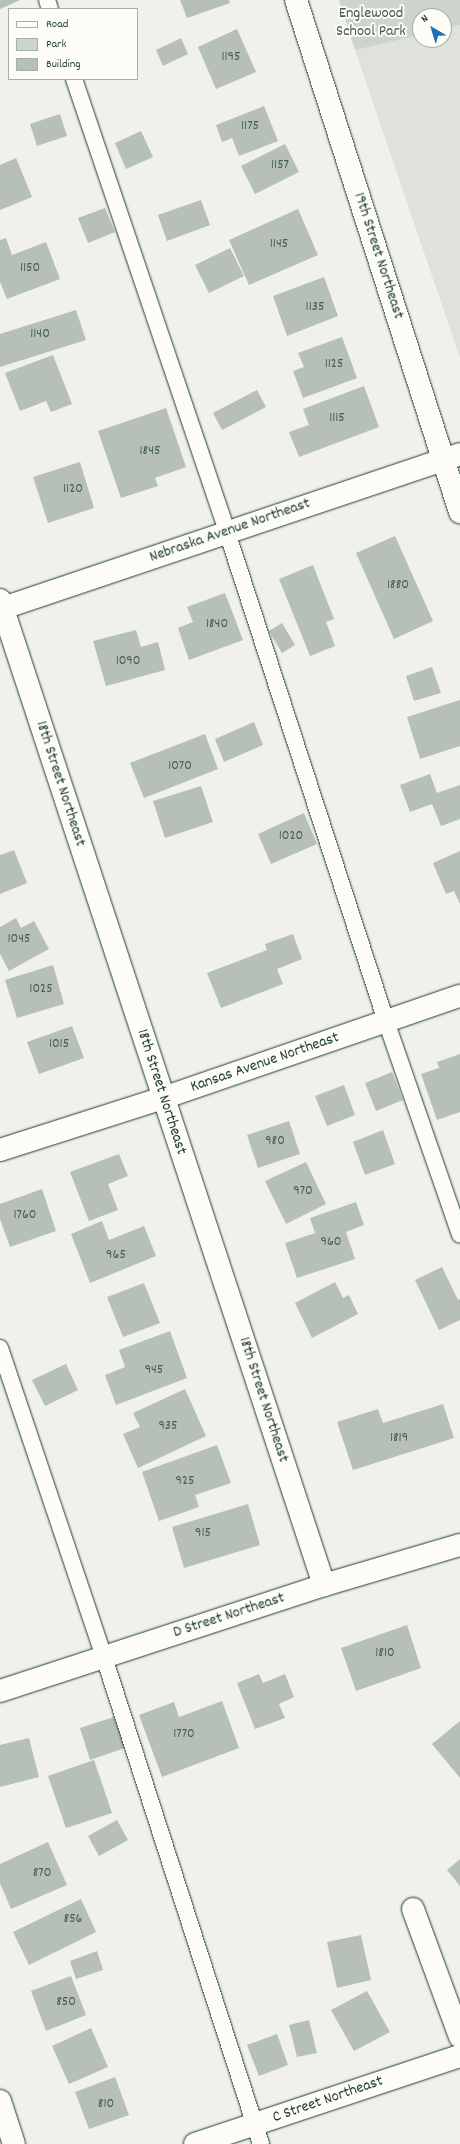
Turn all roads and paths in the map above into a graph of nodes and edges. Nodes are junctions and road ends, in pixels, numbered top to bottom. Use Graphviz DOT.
graph roads {
  1 [pos="296,0"];
  2 [pos="74,80"];
  3 [pos="451,457"];
  4 [pos="460,512"];
  5 [pos="227,532"];
  6 [pos="1,606"];
  7 [pos="460,996"];
  8 [pos="386,1021"];
  9 [pos="163,1098"];
  10 [pos="0,1150"];
  11 [pos="460,1235"];
  12 [pos="0,1348"];
  13 [pos="459,1546"];
  14 [pos="324,1585"];
  15 [pos="104,1657"];
  16 [pos="0,1691"];
  17 [pos="413,1909"];
  18 [pos="460,2038"];
  19 [pos="460,2056"];
  20 [pos="0,2101"];
  21 [pos="258,2135"];
  22 [pos="14,2144"];
  23 [pos="195,2144"];
  1 -- 3 [label="street, 19th Street Northeast"];
  2 -- 5 [label="lane"];
  3 -- 4 [label="street, 19th Street Northeast"];
  3 -- 5 [label="street, Nebraska Avenue Northeast"];
  5 -- 6 [label="street, Nebraska Avenue Northeast"];
  5 -- 8 [label="lane"];
  6 -- 9 [label="street, 18th Street Northeast"];
  7 -- 8 [label="street, Kansas Avenue Northeast"];
  8 -- 9 [label="street, Kansas Avenue Northeast"];
  8 -- 11 [label="lane"];
  9 -- 10 [label="street, Kansas Avenue Northeast"];
  9 -- 14 [label="street, 18th Street Northeast"];
  12 -- 15 [label="lane"];
  13 -- 14 [label="street, D Street Northeast"];
  14 -- 15 [label="street, D Street Northeast"];
  15 -- 16 [label="street, D Street Northeast"];
  15 -- 21 [label="lane"];
  17 -- 18 [label="street"];
  19 -- 21 [label="street, C Street Northeast"];
  20 -- 22 [label="street"];
  21 -- 23 [label="street, C Street Northeast"];
}
